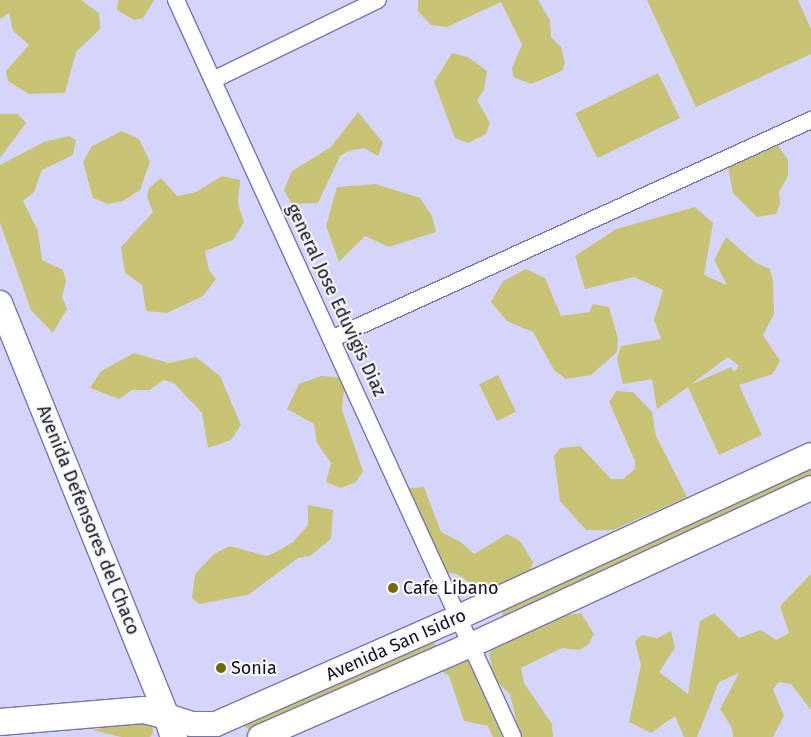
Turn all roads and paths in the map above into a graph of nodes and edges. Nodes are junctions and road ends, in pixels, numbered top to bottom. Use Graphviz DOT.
graph roads {
  1 [pos="176,0"];
  2 [pos="378,0"];
  3 [pos="213,80"];
  4 [pos="811,120"];
  5 [pos="0,303"];
  6 [pos="331,339"];
  7 [pos="811,455"];
  8 [pos="811,488"];
  9 [pos="459,618"];
  10 [pos="471,644"];
  11 [pos="0,722"];
  12 [pos="171,727"];
  13 [pos="260,737"];
  14 [pos="513,737"];
  1 -- 3 [label="street, general Jose Eduvigis Diaz"];
  2 -- 3 [label="street"];
  3 -- 6 [label="street, general Jose Eduvigis Diaz"];
  4 -- 6 [label="street"];
  5 -- 12 [label="main road, Avenida Defensores del Chaco"];
  6 -- 9 [label="street, general Jose Eduvigis Diaz"];
  7 -- 9 [label="main road, Avenida San Isidro"];
  8 -- 10 [label="main road, Avenida San Isidro"];
  9 -- 10 [label="street, general Jose Eduvigis Diaz"];
  9 -- 12 [label="main road, Avenida San Isidro"];
  10 -- 13 [label="main road, Avenida San Isidro"];
  10 -- 14 [label="street"];
  11 -- 12 [label="main road"];
}
